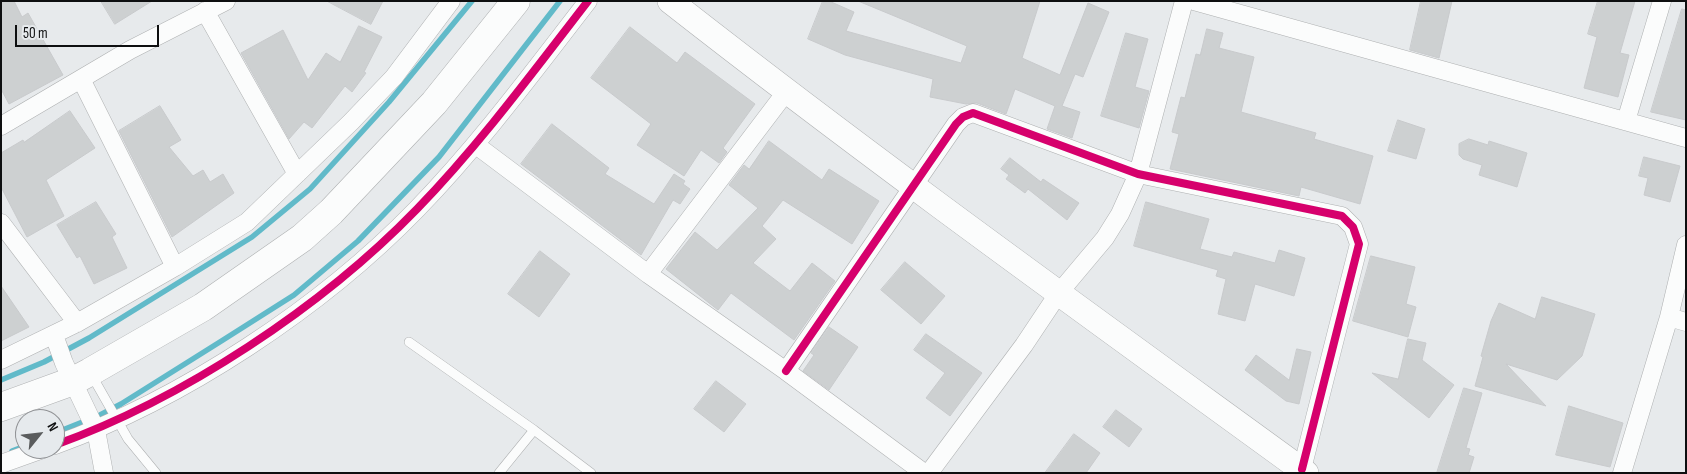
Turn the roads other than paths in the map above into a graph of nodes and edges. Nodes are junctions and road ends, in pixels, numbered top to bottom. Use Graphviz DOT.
graph roads {
  1 [pos="226,1"];
  2 [pos="451,1"];
  3 [pos="516,1"];
  4 [pos="588,1"];
  5 [pos="670,1"];
  6 [pos="1184,1"];
  7 [pos="1194,1"];
  8 [pos="1662,1"];
  9 [pos="205,11"];
  10 [pos="81,79"];
  11 [pos="786,92"];
  12 [pos="1626,121"];
  13 [pos="1,126"];
  14 [pos="1686,138"];
  15 [pos="476,145"];
  16 [pos="296,174"];
  17 [pos="1138,174"];
  18 [pos="913,184"];
  19 [pos="1,222"];
  20 [pos="1686,245"];
  21 [pos="175,267"];
  22 [pos="648,274"];
  23 [pos="1058,294"];
  24 [pos="1677,320"];
  25 [pos="77,324"];
  26 [pos="54,335"];
  27 [pos="409,342"];
  28 [pos="1,360"];
  29 [pos="786,371"];
  30 [pos="81,377"];
  31 [pos="1,407"];
  32 [pos="117,421"];
  33 [pos="96,430"];
  34 [pos="534,430"];
  35 [pos="65,441"];
  36 [pos="15,459"];
  37 [pos="1,464"];
  38 [pos="1304,471"];
  39 [pos="104,473"];
  40 [pos="156,473"];
  41 [pos="499,473"];
  42 [pos="591,473"];
  43 [pos="924,473"];
  44 [pos="929,473"];
  45 [pos="1622,473"];
  1 -- 9 [label="street"];
  2 -- 16 [label="street"];
  3 -- 30 [label="highway"];
  4 -- 15 [label="street"];
  5 -- 11 [label="main road"];
  6 -- 17 [label="street"];
  7 -- 12 [label="street"];
  8 -- 12 [label="street"];
  9 -- 10 [label="street"];
  9 -- 16 [label="street"];
  10 -- 13 [label="street"];
  10 -- 21 [label="street"];
  11 -- 18 [label="main road"];
  11 -- 22 [label="street"];
  12 -- 14 [label="street"];
  15 -- 22 [label="street"];
  15 -- 32 [label="street"];
  16 -- 21 [label="street"];
  17 -- 18 [label="street"];
  17 -- 23 [label="street"];
  17 -- 38 [label="street"];
  18 -- 23 [label="main road"];
  18 -- 29 [label="street"];
  19 -- 25 [label="street"];
  20 -- 24 [label="street"];
  21 -- 25 [label="street"];
  22 -- 29 [label="street"];
  23 -- 38 [label="main road"];
  23 -- 44 [label="street"];
  24 -- 45 [label="street"];
  25 -- 26 [label="street"];
  26 -- 28 [label="street"];
  26 -- 30 [label="street"];
  27 -- 34 [label="lane"];
  29 -- 43 [label="street"];
  30 -- 31 [label="highway"];
  30 -- 32 [label="lane"];
  30 -- 33 [label="street"];
  32 -- 33 [label="street"];
  32 -- 40 [label="lane"];
  33 -- 35 [label="street"];
  33 -- 39 [label="street"];
  34 -- 41 [label="lane"];
  34 -- 42 [label="lane"];
  36 -- 37 [label="street"];
}
